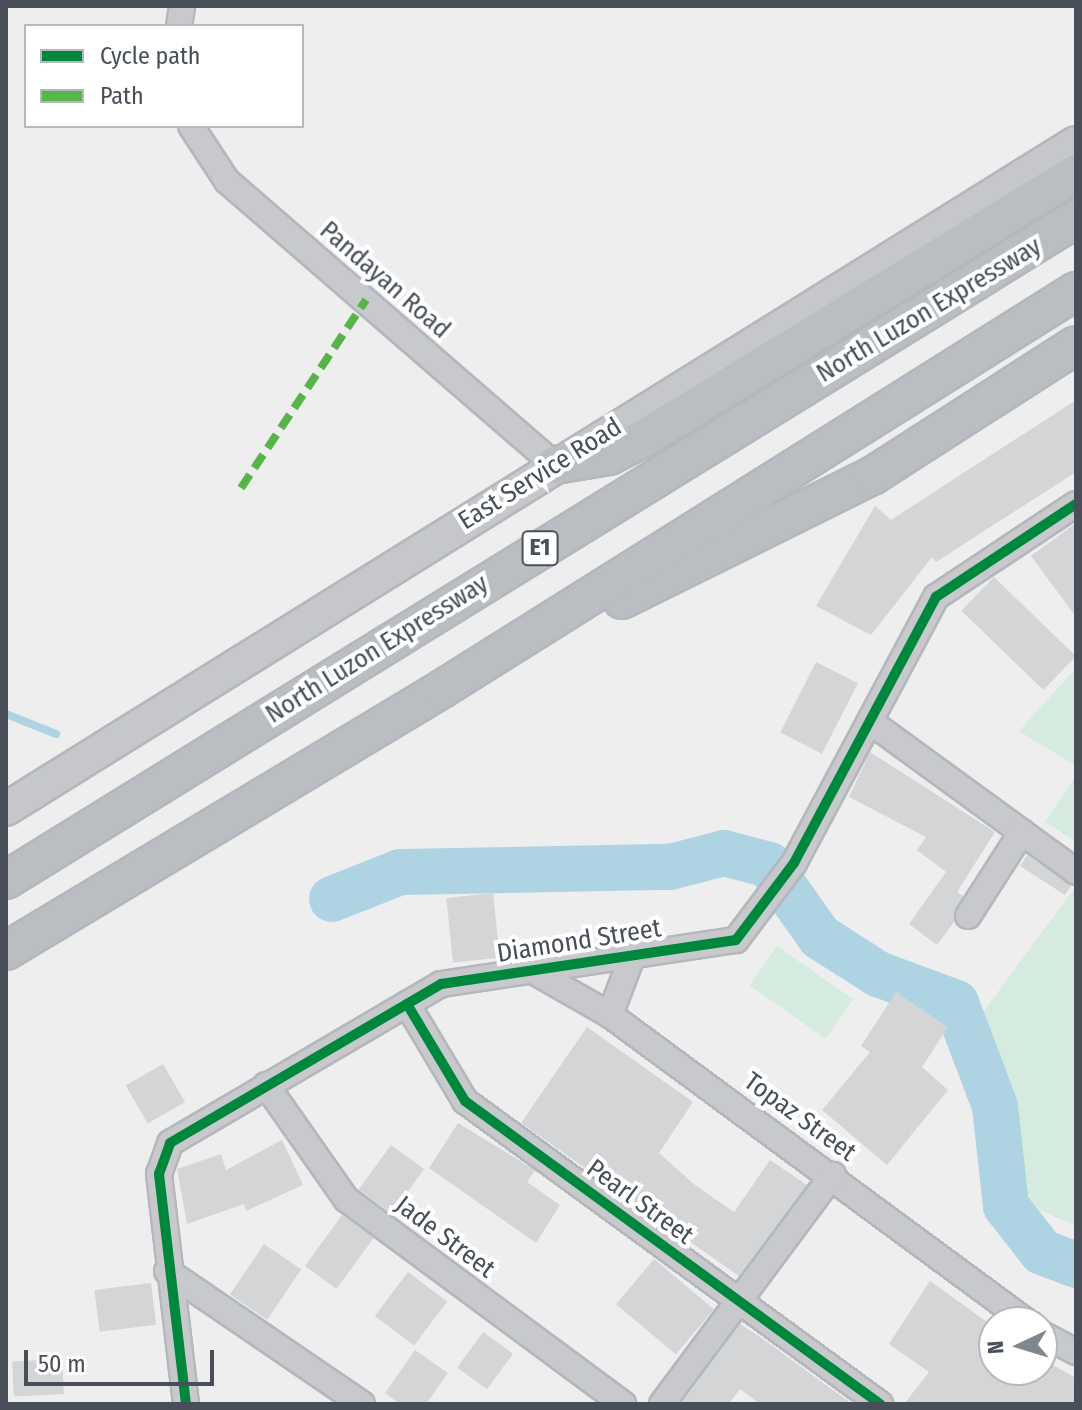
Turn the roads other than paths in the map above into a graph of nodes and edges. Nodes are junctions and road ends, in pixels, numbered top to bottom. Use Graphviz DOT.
graph roads {
  1 [pos="192,128"];
  2 [pos="1076,143"];
  3 [pos="1076,173"];
  4 [pos="1076,219"];
  5 [pos="1076,291"];
  6 [pos="1076,345"];
  7 [pos="555,465"];
  8 [pos="1076,504"];
  9 [pos="442,689"];
  10 [pos="872,723"];
  11 [pos="6,809"];
  12 [pos="1022,832"];
  13 [pos="1076,872"];
  14 [pos="6,880"];
  15 [pos="968,916"];
  16 [pos="6,951"];
  17 [pos="633,954"];
  18 [pos="533,971"];
  19 [pos="407,1004"];
  20 [pos="610,1015"];
  21 [pos="266,1085"];
  22 [pos="833,1175"];
  23 [pos="167,1271"];
  24 [pos="737,1300"];
  25 [pos="1006,1306"];
  26 [pos="1058,1342"];
  27 [pos="1076,1352"];
  28 [pos="186,1404"];
  29 [pos="362,1404"];
  30 [pos="623,1404"];
  31 [pos="662,1404"];
  32 [pos="880,1404"];
  1 -- 7 [label="street, Pandayan Road"];
  2 -- 7 [label="main road, East Service Road"];
  3 -- 7 [label="highway"];
  4 -- 14 [label="highway, North Luzon Expressway / E1"];
  5 -- 9 [label="highway"];
  6 -- 9 [label="highway"];
  7 -- 11 [label="main road, East Service Road"];
  8 -- 10 [label="street, Diamond Street"];
  9 -- 16 [label="highway"];
  10 -- 12 [label="street"];
  10 -- 17 [label="street, Diamond Street"];
  12 -- 13 [label="street"];
  12 -- 15 [label="street"];
  17 -- 18 [label="street, Diamond Street"];
  17 -- 20 [label="street"];
  18 -- 19 [label="street, Diamond Street"];
  18 -- 20 [label="street, Topaz Street"];
  19 -- 21 [label="street, Diamond Street"];
  19 -- 24 [label="street, Pearl Street"];
  20 -- 22 [label="street, Topaz Street"];
  21 -- 23 [label="street, Diamond Street"];
  21 -- 30 [label="street, Jade Street"];
  22 -- 24 [label="street"];
  22 -- 25 [label="street, Topaz Street"];
  23 -- 28 [label="street, Diamond Street"];
  23 -- 29 [label="street"];
  24 -- 31 [label="street"];
  24 -- 32 [label="street, Pearl Street"];
  26 -- 27 [label="street"];
}
